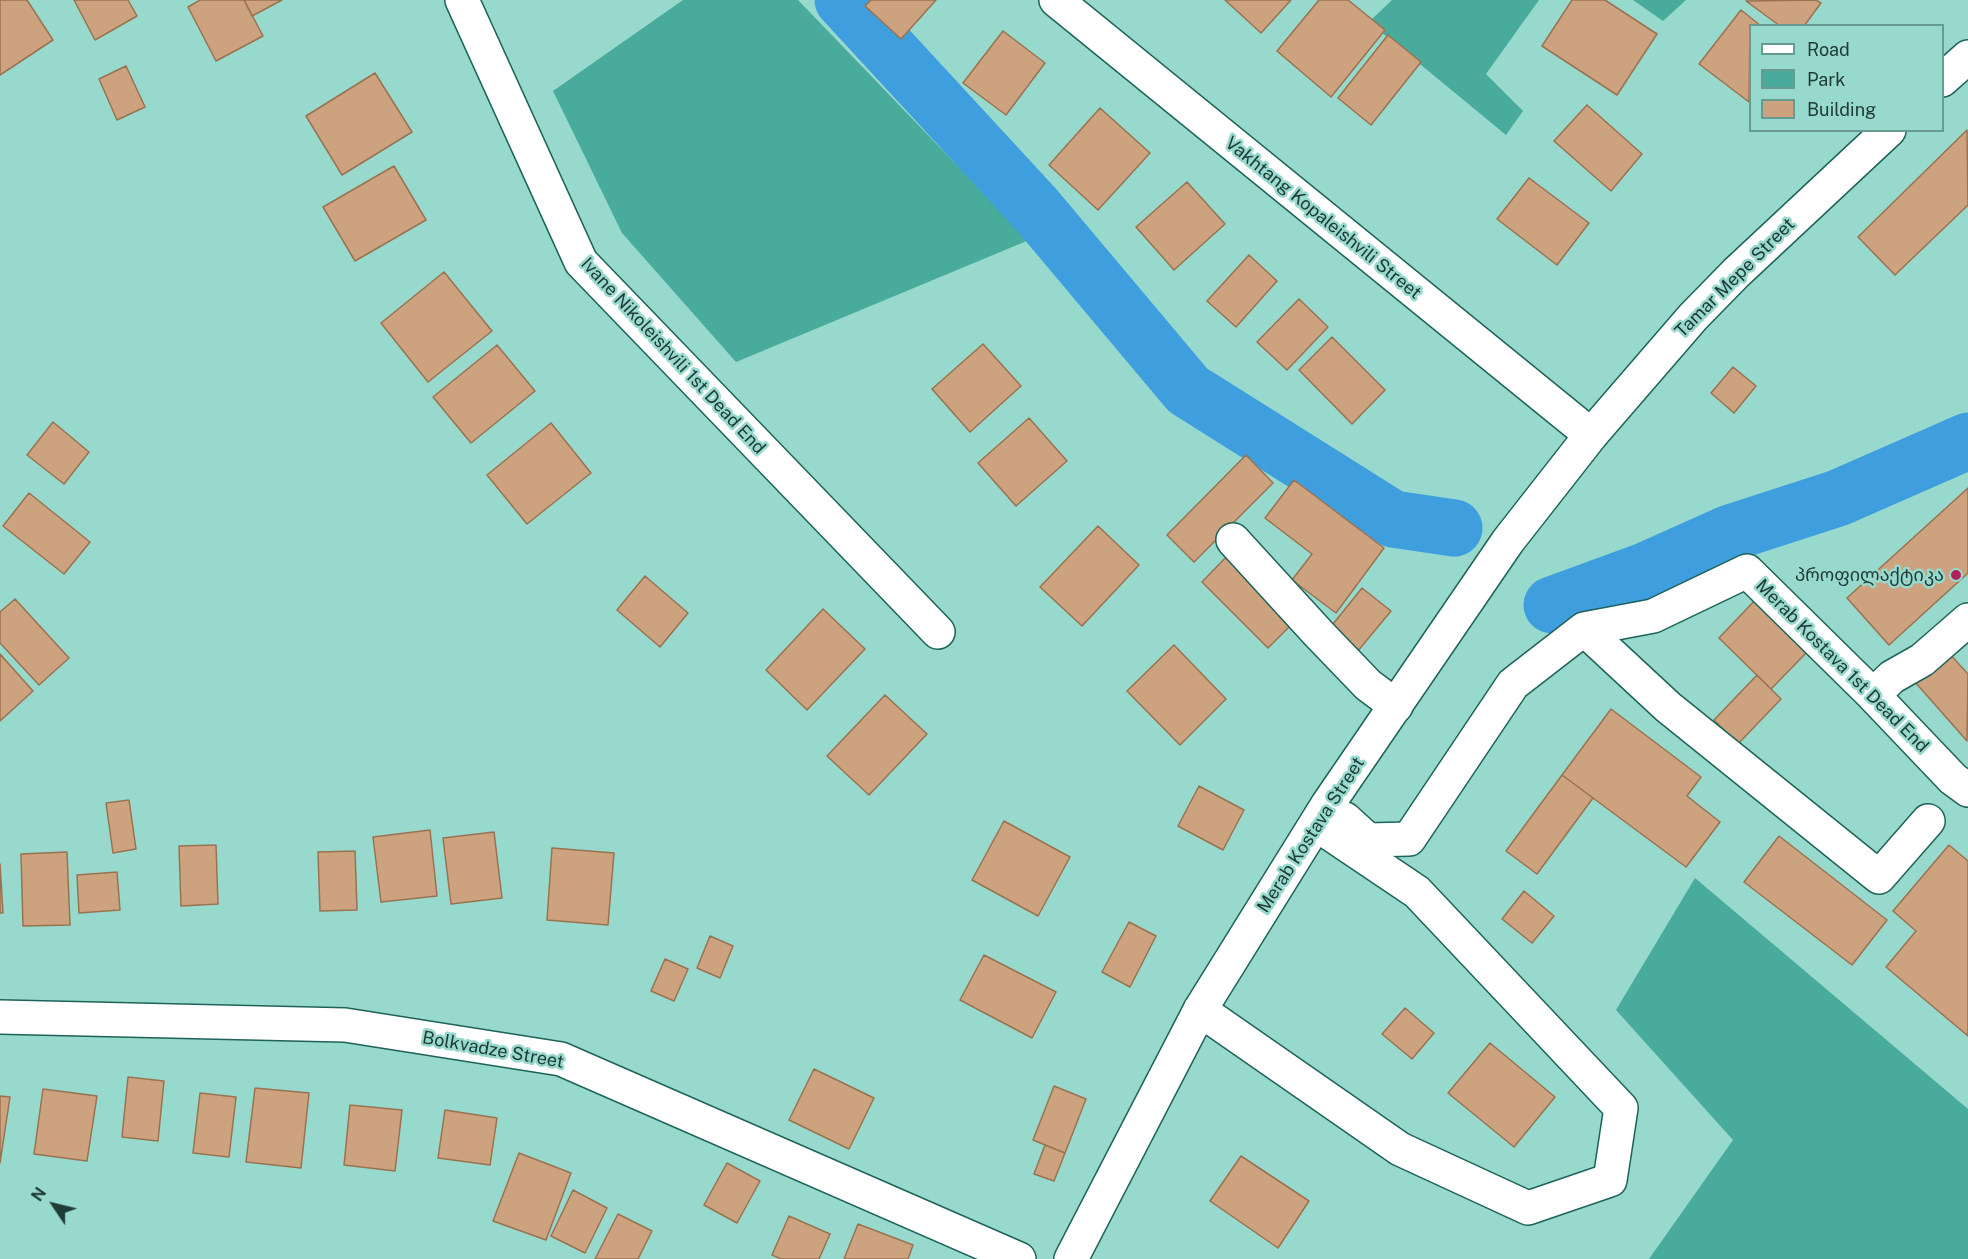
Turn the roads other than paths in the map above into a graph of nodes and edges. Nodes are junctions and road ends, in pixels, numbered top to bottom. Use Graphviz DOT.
graph roads {
  1 [pos="462,0"];
  2 [pos="1056,0"];
  3 [pos="1968,57"];
  4 [pos="1944,78"];
  5 [pos="1887,132"];
  6 [pos="1591,435"];
  7 [pos="1233,540"];
  8 [pos="1968,620"];
  9 [pos="1584,629"];
  10 [pos="938,632"];
  11 [pos="1874,695"];
  12 [pos="1396,706"];
  13 [pos="1968,790"];
  14 [pos="1322,814"];
  15 [pos="1928,821"];
  16 [pos="1200,1010"];
  17 [pos="0,1017"];
  18 [pos="1019,1259"];
  19 [pos="1071,1259"];
  1 -- 10 [label="street, Ivane Nikoleishvili 1st Dead End"];
  2 -- 6 [label="street, Vakhtang Kopaleishvili Street"];
  3 -- 4 [label="street"];
  5 -- 6 [label="street, Tamar Mepe Street"];
  6 -- 12 [label="street, Merab Kostava Street"];
  7 -- 12 [label="street"];
  8 -- 11 [label="street"];
  9 -- 11 [label="street, Merab Kostava 1st Dead End"];
  9 -- 14 [label="street, Merab Kostava 1st Dead End"];
  9 -- 15 [label="street"];
  11 -- 13 [label="street, Merab Kostava 1st Dead End"];
  12 -- 14 [label="street, Merab Kostava Street"];
  14 -- 16 [label="street, Merab Kostava Street"];
  14 -- 16 [label="street"];
  16 -- 19 [label="street, Merab Kostava Street"];
  17 -- 18 [label="street, Bolkvadze Street"];
}
